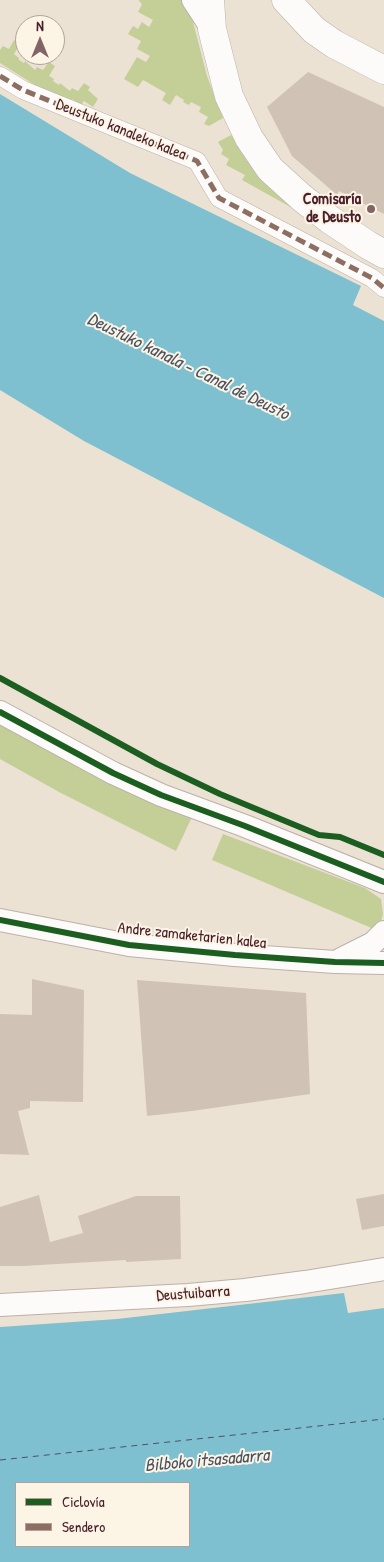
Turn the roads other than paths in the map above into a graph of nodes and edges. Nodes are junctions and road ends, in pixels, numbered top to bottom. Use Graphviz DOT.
graph roads {
  1 [pos="193,0"];
  2 [pos="210,0"];
  3 [pos="286,0"];
  4 [pos="212,29"];
  5 [pos="384,70"];
  6 [pos="0,76"];
  7 [pos="384,254"];
  8 [pos="384,288"];
  9 [pos="0,712"];
  10 [pos="380,883"];
  11 [pos="0,920"];
  12 [pos="384,932"];
  13 [pos="335,962"];
  14 [pos="384,963"];
  15 [pos="384,1269"];
  16 [pos="0,1305"];
  1 -- 4 [label="street"];
  2 -- 4 [label="main road"];
  3 -- 5 [label="main road"];
  4 -- 7 [label="main road"];
  6 -- 8 [label="street, Deustuko kanaleko kalea"];
  9 -- 10 [label="street"];
  11 -- 13 [label="street, Andre zamaketarien kalea"];
  12 -- 13 [label="street"];
  13 -- 14 [label="street, Andre zamaketarien kalea"];
  15 -- 16 [label="street, Deustuibarra"];
}
